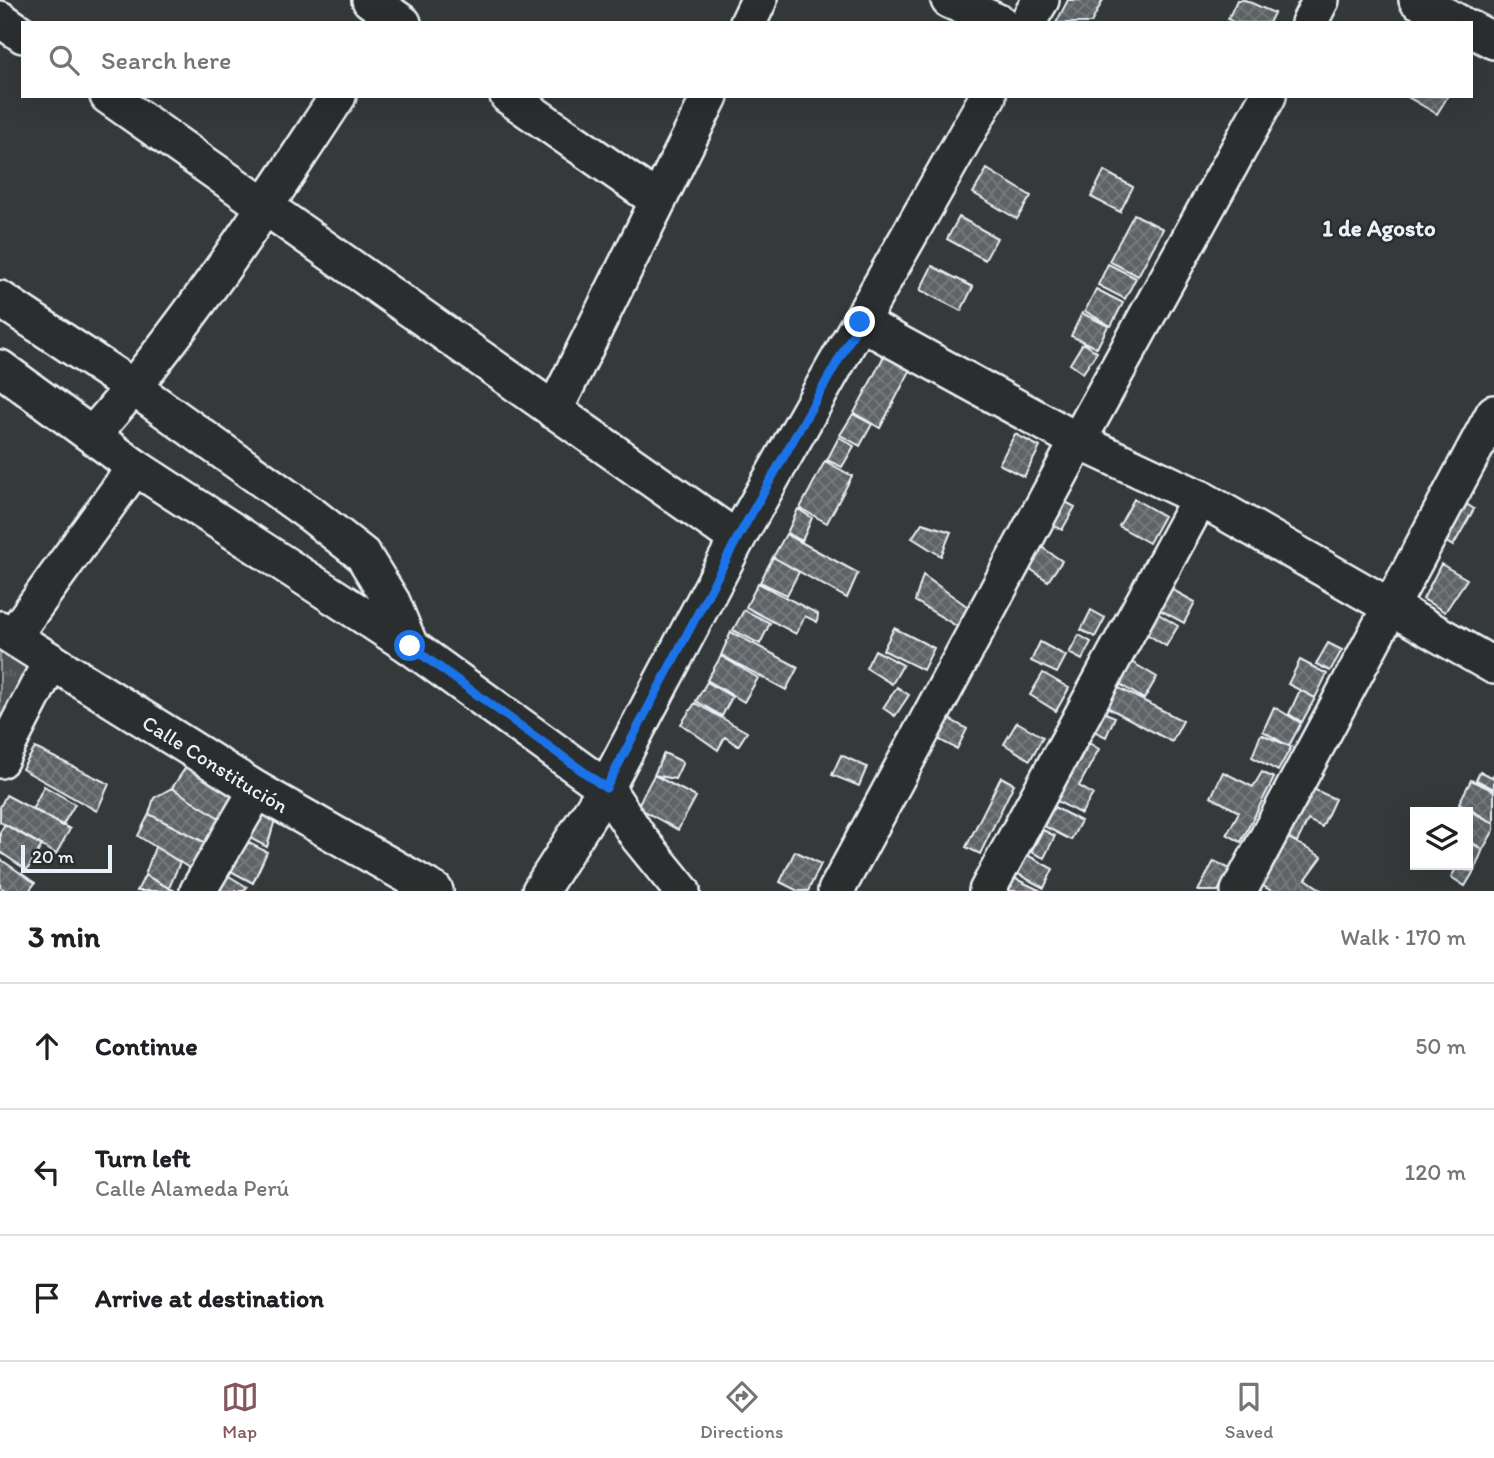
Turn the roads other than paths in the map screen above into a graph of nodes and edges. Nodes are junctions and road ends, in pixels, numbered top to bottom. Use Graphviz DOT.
graph roads {
  1 [pos="759,0"];
  2 [pos="949,0"];
  3 [pos="1041,0"];
  4 [pos="1321,0"];
  5 [pos="1417,0"];
  6 [pos="1470,0"];
  7 [pos="0,19"];
  8 [pos="749,21"];
  9 [pos="996,21"];
  10 [pos="1028,21"];
  11 [pos="1310,21"];
  12 [pos="1455,21"];
  13 [pos="1460,21"];
  14 [pos="1473,30"];
  15 [pos="21,34"];
  16 [pos="1494,41"];
  17 [pos="111,98"];
  18 [pos="337,98"];
  19 [pos="511,98"];
  20 [pos="709,98"];
  21 [pos="987,98"];
  22 [pos="1267,98"];
  23 [pos="657,200"];
  24 [pos="264,209"];
  25 [pos="0,299"];
  26 [pos="860,322"];
  27 [pos="0,368"];
  28 [pos="134,388"];
  29 [pos="554,411"];
  30 [pos="1494,413"];
  31 [pos="92,435"];
  32 [pos="1078,441"];
  33 [pos="135,467"];
  34 [pos="1200,498"];
  35 [pos="737,539"];
  36 [pos="1391,607"];
  37 [pos="6,633"];
  38 [pos="410,646"];
  39 [pos="51,661"];
  40 [pos="1494,666"];
  41 [pos="0,760"];
  42 [pos="606,788"];
  43 [pos="257,790"];
  44 [pos="198,891"];
  45 [pos="435,891"];
  46 [pos="540,891"];
  47 [pos="682,891"];
  48 [pos="836,891"];
  49 [pos="987,891"];
  50 [pos="1239,891"];
  1 -- 8 [label="street"];
  2 -- 9 [label="street"];
  3 -- 10 [label="street"];
  4 -- 11 [label="street"];
  5 -- 12 [label="street"];
  6 -- 13 [label="street"];
  7 -- 15 [label="street"];
  14 -- 16 [label="street"];
  17 -- 24 [label="street"];
  18 -- 24 [label="street"];
  19 -- 23 [label="street"];
  20 -- 23 [label="street"];
  21 -- 26 [label="street"];
  22 -- 32 [label="street"];
  23 -- 29 [label="street"];
  24 -- 28 [label="street"];
  24 -- 29 [label="street"];
  25 -- 28 [label="street"];
  26 -- 32 [label="street"];
  26 -- 35 [label="street"];
  27 -- 31 [label="street"];
  28 -- 31 [label="street"];
  28 -- 38 [label="street"];
  29 -- 35 [label="street"];
  30 -- 36 [label="street"];
  31 -- 33 [label="street"];
  32 -- 34 [label="street"];
  32 -- 48 [label="street"];
  33 -- 37 [label="street"];
  33 -- 38 [label="street"];
  34 -- 36 [label="street"];
  34 -- 49 [label="street"];
  35 -- 42 [label="street"];
  36 -- 40 [label="street"];
  36 -- 50 [label="street"];
  37 -- 39 [label="street, Calle Constitución"];
  38 -- 42 [label="street"];
  39 -- 41 [label="street"];
  39 -- 43 [label="street, Calle Constitución"];
  42 -- 46 [label="street"];
  42 -- 47 [label="street"];
  43 -- 44 [label="street"];
  43 -- 45 [label="street, Calle Constitución"];
}
